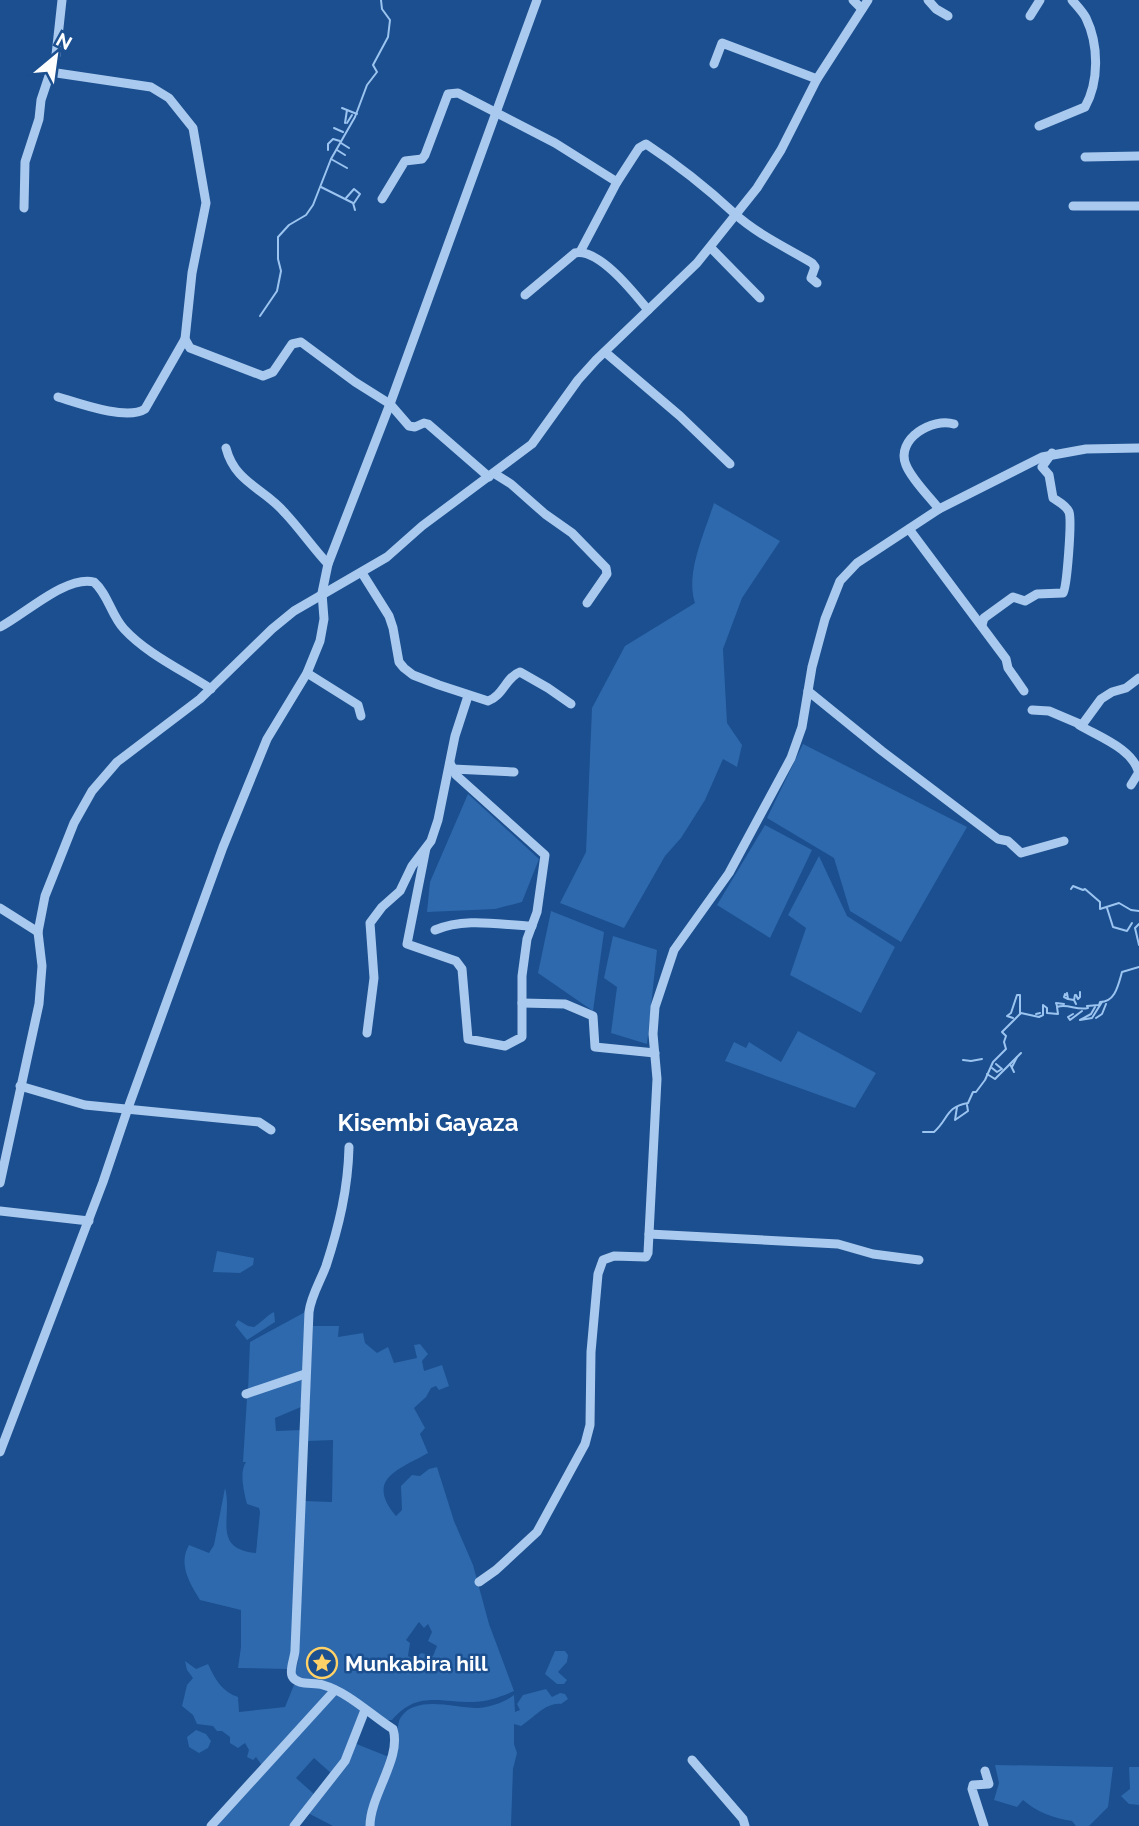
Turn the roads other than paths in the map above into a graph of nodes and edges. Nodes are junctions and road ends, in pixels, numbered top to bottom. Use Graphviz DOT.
graph roads {
  1 [pos="62,0"];
  2 [pos="537,0"];
  3 [pos="853,0"];
  4 [pos="869,0"];
  5 [pos="928,0"];
  6 [pos="1040,0"];
  7 [pos="1072,0"];
  8 [pos="862,9"];
  9 [pos="948,16"];
  10 [pos="1030,16"];
  11 [pos="714,64"];
  12 [pos="50,72"];
  13 [pos="817,79"];
  14 [pos="495,113"];
  15 [pos="1040,126"];
  16 [pos="1139,156"];
  17 [pos="1085,158"];
  18 [pos="617,181"];
  19 [pos="382,199"];
  20 [pos="1073,206"];
  21 [pos="1139,206"];
  22 [pos="24,208"];
  23 [pos="736,215"];
  24 [pos="711,248"];
  25 [pos="580,252"];
  26 [pos="817,283"];
  27 [pos="525,295"];
  28 [pos="760,298"];
  29 [pos="648,310"];
  30 [pos="185,339"];
  31 [pos="605,352"];
  32 [pos="58,397"];
  33 [pos="390,404"];
  34 [pos="954,424"];
  35 [pos="226,448"];
  36 [pos="1139,448"];
  37 [pos="1040,463"];
  38 [pos="730,464"];
  39 [pos="492,476"];
  40 [pos="939,509"];
  41 [pos="909,529"];
  42 [pos="328,564"];
  43 [pos="362,573"];
  44 [pos="322,593"];
  45 [pos="587,603"];
  46 [pos="982,625"];
  47 [pos="0,627"];
  48 [pos="307,673"];
  49 [pos="1139,678"];
  50 [pos="211,688"];
  51 [pos="807,691"];
  52 [pos="1024,691"];
  53 [pos="468,696"];
  54 [pos="570,704"];
  55 [pos="1032,710"];
  56 [pos="361,716"];
  57 [pos="1079,725"];
  58 [pos="452,766"];
  59 [pos="514,772"];
  60 [pos="1139,773"];
  61 [pos="1131,785"];
  62 [pos="1064,841"];
  63 [pos="426,848"];
  64 [pos="0,908"];
  65 [pos="532,926"];
  66 [pos="435,930"];
  67 [pos="38,932"];
  68 [pos="522,1003"];
  69 [pos="368,1033"];
  70 [pos="655,1053"];
  71 [pos="20,1086"];
  72 [pos="128,1108"];
  73 [pos="271,1130"];
  74 [pos="9,1136"];
  75 [pos="0,1142"];
  76 [pos="349,1147"];
  77 [pos="0,1183"];
  78 [pos="0,1211"];
  79 [pos="89,1221"];
  80 [pos="649,1234"];
  81 [pos="919,1260"];
  82 [pos="305,1374"];
  83 [pos="247,1394"];
  84 [pos="0,1452"];
  85 [pos="479,1582"];
  86 [pos="335,1690"];
  87 [pos="365,1710"];
  88 [pos="692,1760"];
  89 [pos="985,1771"];
  90 [pos="211,1826"];
  91 [pos="295,1826"];
  92 [pos="370,1826"];
  93 [pos="745,1826"];
  94 [pos="984,1826"];
  1 -- 12 [label="street"];
  2 -- 14 [label="street"];
  3 -- 8 [label="street"];
  4 -- 8 [label="street"];
  5 -- 9 [label="street"];
  6 -- 10 [label="street"];
  7 -- 15 [label="street"];
  8 -- 13 [label="street"];
  11 -- 13 [label="street"];
  12 -- 22 [label="street"];
  12 -- 30 [label="street"];
  13 -- 23 [label="street"];
  14 -- 18 [label="street"];
  14 -- 19 [label="street"];
  14 -- 33 [label="street"];
  16 -- 17 [label="street"];
  18 -- 23 [label="street"];
  18 -- 25 [label="street"];
  20 -- 21 [label="street"];
  23 -- 24 [label="street"];
  23 -- 26 [label="street"];
  24 -- 28 [label="street"];
  24 -- 29 [label="street"];
  25 -- 27 [label="street"];
  25 -- 29 [label="street"];
  29 -- 31 [label="street"];
  30 -- 32 [label="street"];
  30 -- 33 [label="street"];
  31 -- 38 [label="street"];
  31 -- 39 [label="street"];
  33 -- 39 [label="street"];
  33 -- 42 [label="street"];
  34 -- 40 [label="street"];
  35 -- 42 [label="street"];
  36 -- 37 [label="street"];
  37 -- 40 [label="street"];
  37 -- 46 [label="street"];
  39 -- 43 [label="street"];
  39 -- 45 [label="street"];
  40 -- 41 [label="street"];
  41 -- 46 [label="street"];
  41 -- 51 [label="street"];
  42 -- 44 [label="street"];
  43 -- 44 [label="street"];
  43 -- 53 [label="street"];
  44 -- 48 [label="street"];
  44 -- 50 [label="street"];
  46 -- 52 [label="street"];
  47 -- 50 [label="street"];
  48 -- 56 [label="street"];
  48 -- 72 [label="street"];
  49 -- 57 [label="street"];
  50 -- 67 [label="street"];
  51 -- 62 [label="street"];
  51 -- 70 [label="street"];
  53 -- 54 [label="street"];
  53 -- 58 [label="street"];
  55 -- 57 [label="street"];
  57 -- 60 [label="street"];
  58 -- 59 [label="street"];
  58 -- 63 [label="street"];
  58 -- 65 [label="street"];
  60 -- 61 [label="street"];
  63 -- 68 [label="street"];
  63 -- 69 [label="street"];
  64 -- 67 [label="street"];
  65 -- 66 [label="street"];
  65 -- 68 [label="street"];
  67 -- 71 [label="street"];
  68 -- 70 [label="street"];
  70 -- 80 [label="street"];
  71 -- 72 [label="street"];
  71 -- 74 [label="street"];
  72 -- 73 [label="street"];
  72 -- 79 [label="street"];
  74 -- 75 [label="street"];
  74 -- 77 [label="street"];
  76 -- 82 [label="street"];
  78 -- 79 [label="street"];
  79 -- 84 [label="street"];
  80 -- 81 [label="street"];
  80 -- 85 [label="street"];
  82 -- 83 [label="street"];
  82 -- 86 [label="street"];
  86 -- 87 [label="street"];
  86 -- 90 [label="street"];
  87 -- 91 [label="street"];
  87 -- 92 [label="street"];
  88 -- 93 [label="street"];
  89 -- 94 [label="street"];
}
